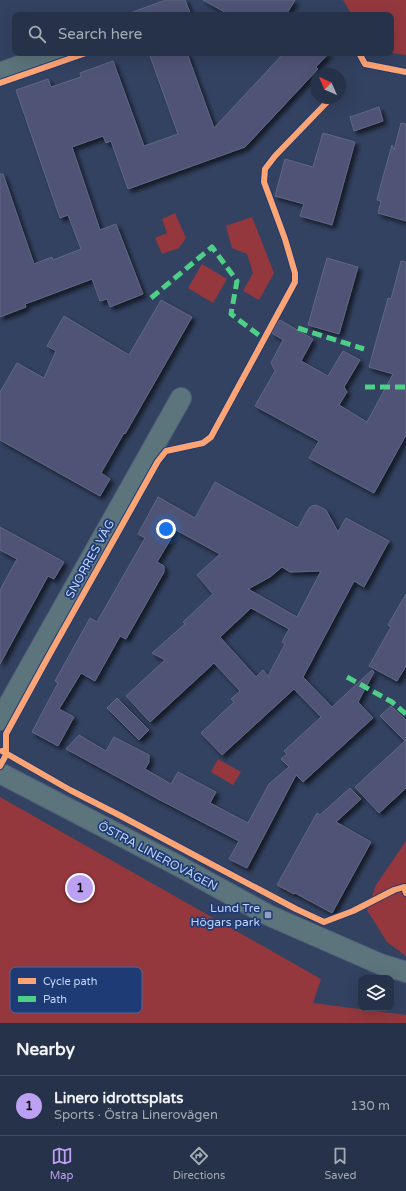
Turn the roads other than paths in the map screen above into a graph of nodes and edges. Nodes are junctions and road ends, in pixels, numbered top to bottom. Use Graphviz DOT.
graph roads {
  1 [pos="47,56"];
  2 [pos="0,73"];
  3 [pos="181,398"];
  4 [pos="0,720"];
  5 [pos="0,773"];
  6 [pos="406,972"];
  1 -- 2 [label="street"];
  3 -- 4 [label="street, SNORRES VÄG"];
  5 -- 6 [label="street, ÖSTRA LINEROVÄGEN"];
}
